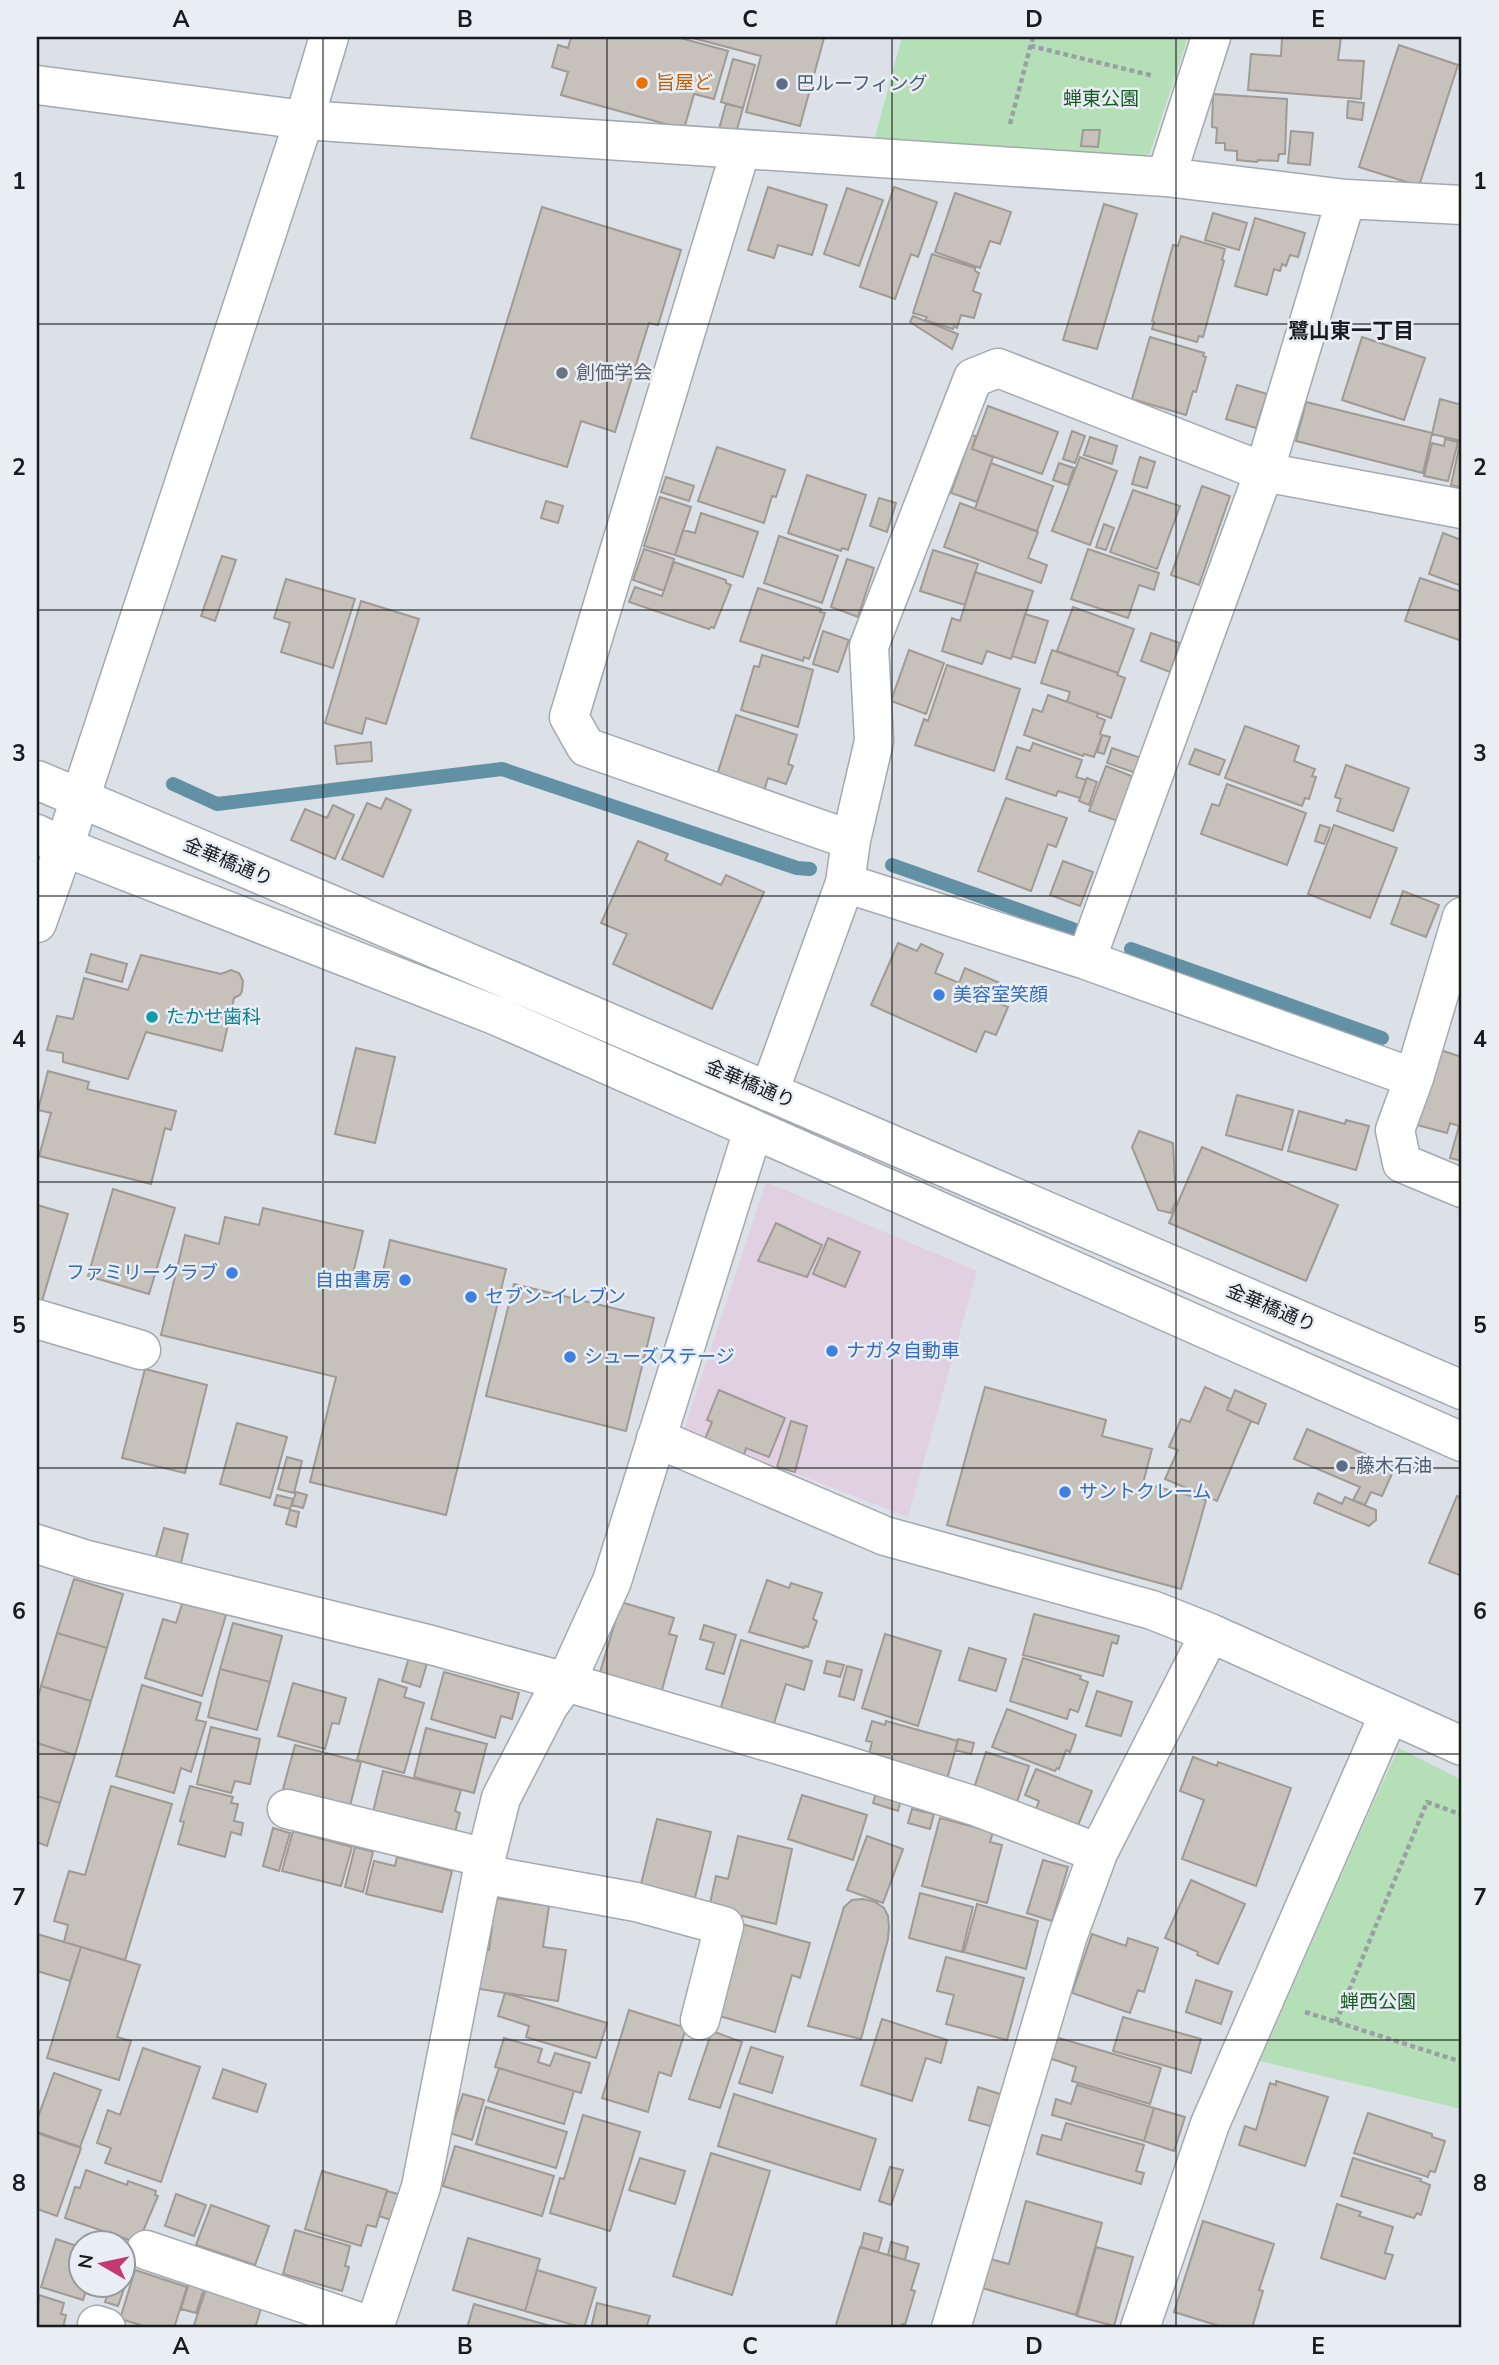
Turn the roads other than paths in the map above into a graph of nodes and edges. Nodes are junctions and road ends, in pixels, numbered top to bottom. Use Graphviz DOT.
graph roads {
  1 [pos="329,37"];
  2 [pos="1211,37"];
  3 [pos="37,85"];
  4 [pos="304,121"];
  5 [pos="741,149"];
  6 [pos="1166,177"];
  7 [pos="1346,199"];
  8 [pos="1462,205"];
  9 [pos="1264,472"];
  10 [pos="1462,509"];
  11 [pos="37,780"];
  12 [pos="80,799"];
  13 [pos="851,840"];
  14 [pos="50,841"];
  15 [pos="845,883"];
  16 [pos="1462,917"];
  17 [pos="37,923"];
  18 [pos="1086,961"];
  19 [pos="1414,1078"];
  20 [pos="769,1092"];
  21 [pos="753,1130"];
  22 [pos="1462,1188"];
  23 [pos="37,1319"];
  24 [pos="141,1350"];
  25 [pos="1462,1390"];
  26 [pos="656,1438"];
  27 [pos="1462,1442"];
  28 [pos="37,1544"];
  29 [pos="1210,1633"];
  30 [pos="566,1682"];
  31 [pos="1389,1714"];
  32 [pos="1462,1745"];
  33 [pos="287,1809"];
  34 [pos="1098,1853"];
  35 [pos="484,1866"];
  36 [pos="700,2020"];
  37 [pos="146,2250"];
  38 [pos="374,2328"];
  39 [pos="951,2328"];
  40 [pos="1140,2328"];
  1 -- 4 [label="street"];
  2 -- 6 [label="street"];
  3 -- 4 [label="street"];
  4 -- 5 [label="street"];
  4 -- 12 [label="street"];
  5 -- 6 [label="street"];
  5 -- 13 [label="street"];
  6 -- 7 [label="street"];
  7 -- 8 [label="street"];
  7 -- 9 [label="street"];
  9 -- 10 [label="street"];
  9 -- 13 [label="street"];
  9 -- 18 [label="street"];
  11 -- 12 [label="street, 金華橋通り"];
  12 -- 14 [label="street"];
  12 -- 20 [label="street, 金華橋通り"];
  13 -- 15 [label="street"];
  14 -- 17 [label="street"];
  14 -- 21 [label="street, 金華橋通り"];
  15 -- 18 [label="street"];
  15 -- 20 [label="street"];
  16 -- 19 [label="street"];
  18 -- 19 [label="street"];
  19 -- 22 [label="street"];
  20 -- 25 [label="street, 金華橋通り"];
  21 -- 26 [label="street"];
  21 -- 27 [label="street, 金華橋通り"];
  23 -- 24 [label="street"];
  26 -- 29 [label="street"];
  26 -- 30 [label="street"];
  28 -- 30 [label="street"];
  29 -- 31 [label="street"];
  29 -- 34 [label="street"];
  30 -- 34 [label="street"];
  30 -- 35 [label="street"];
  31 -- 32 [label="street"];
  31 -- 40 [label="street"];
  33 -- 35 [label="street"];
  34 -- 39 [label="street"];
  35 -- 36 [label="street"];
  35 -- 38 [label="street"];
  37 -- 38 [label="street"];
}
